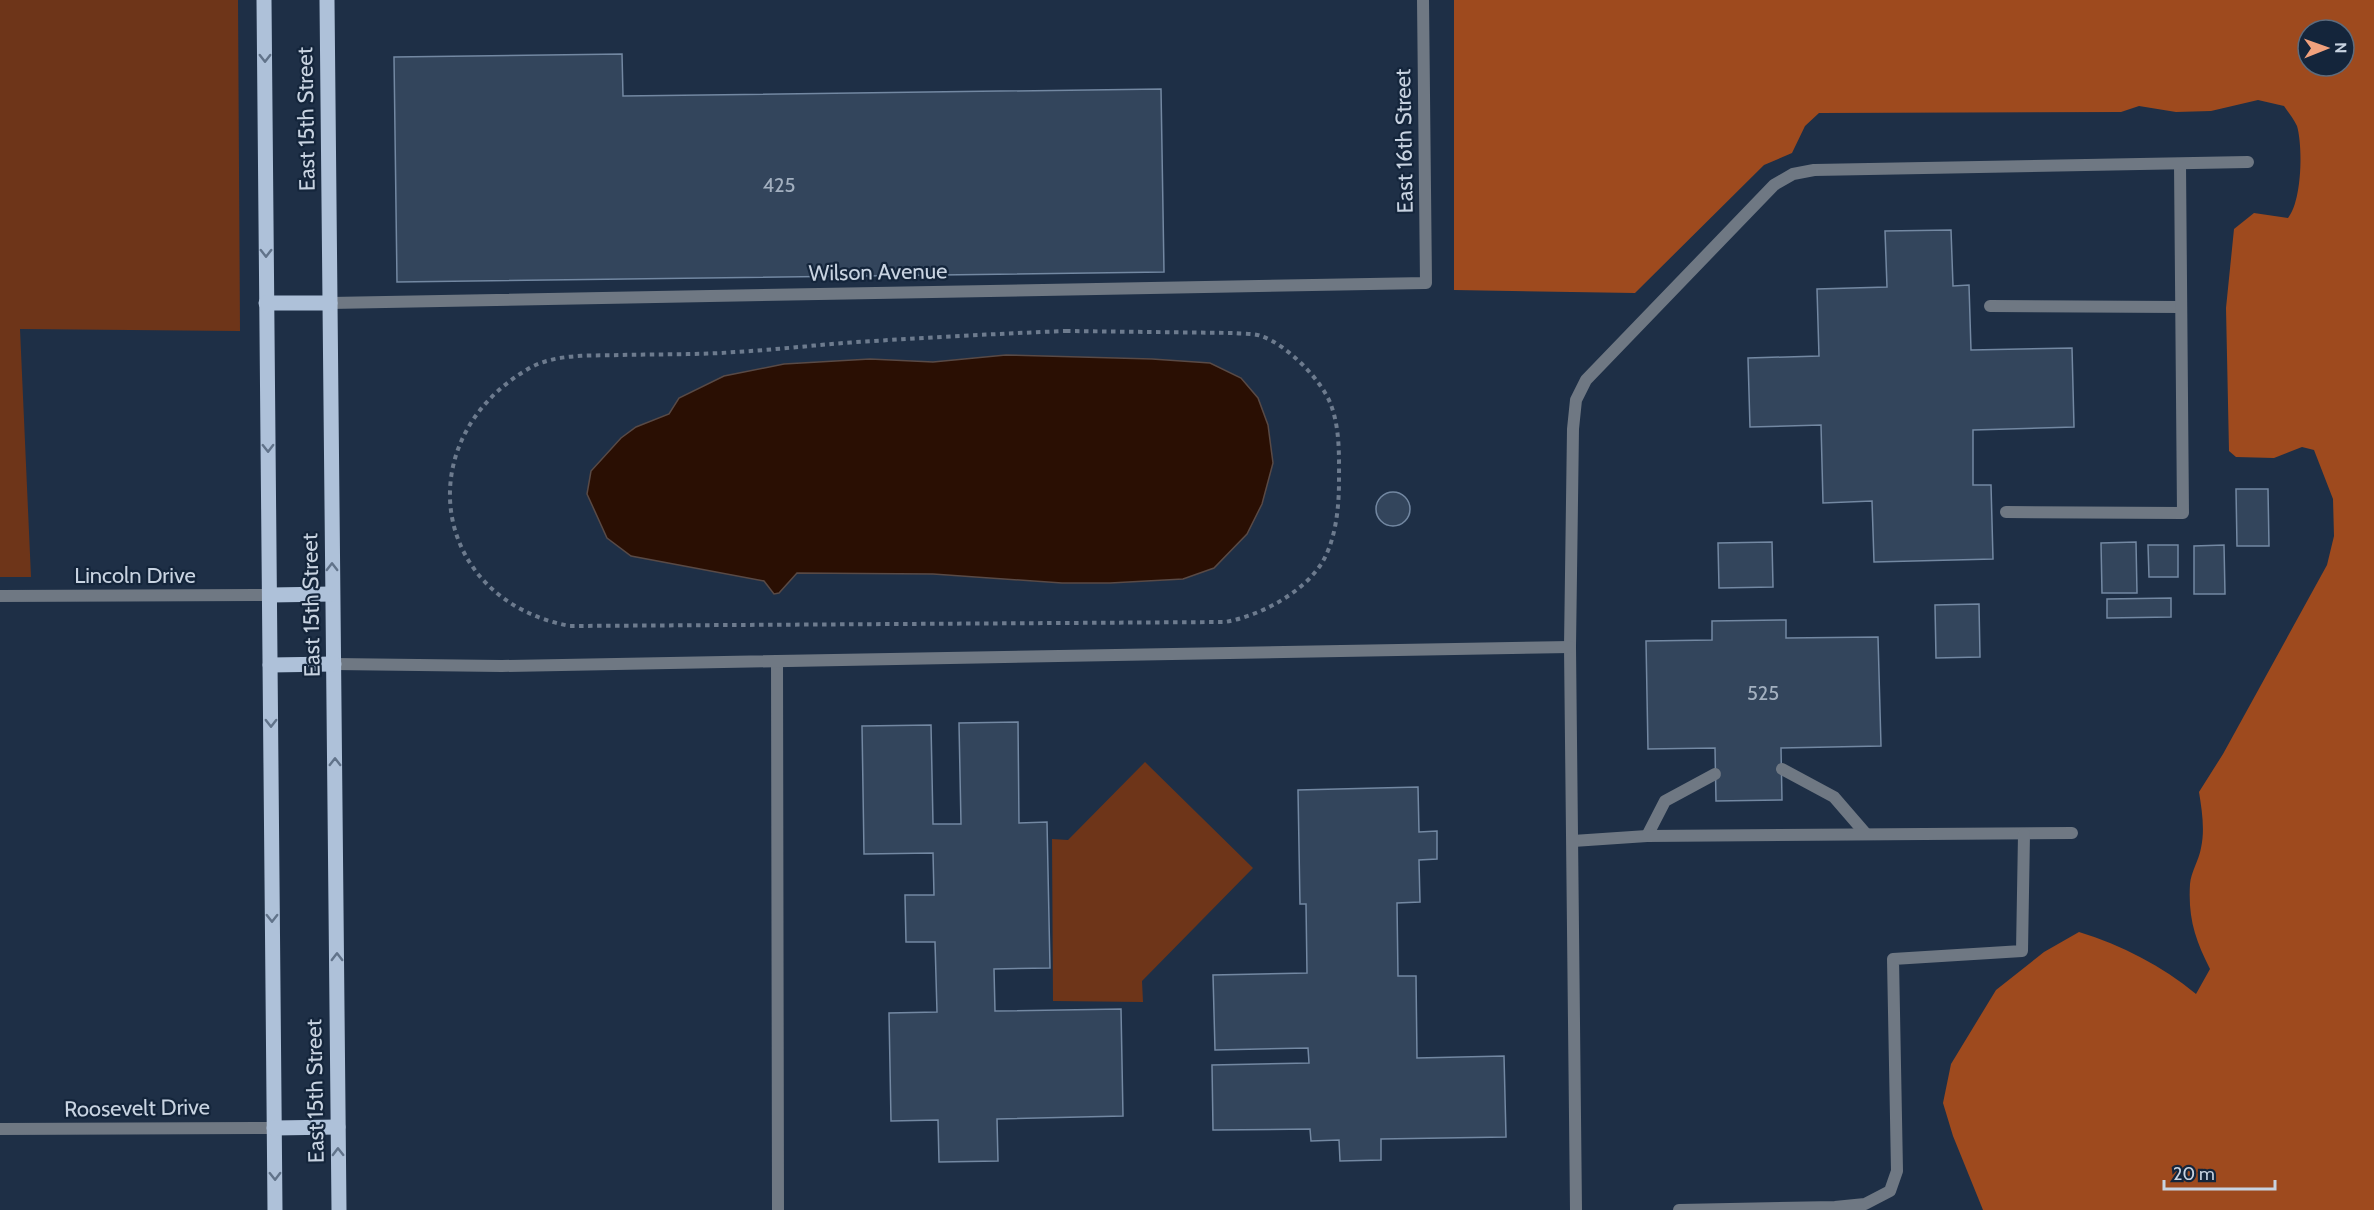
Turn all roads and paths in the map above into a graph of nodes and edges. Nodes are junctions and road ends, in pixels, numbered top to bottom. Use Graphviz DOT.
graph roads {
  1 [pos="264,0"];
  2 [pos="327,0"];
  3 [pos="1423,0"];
  4 [pos="2248,162"];
  5 [pos="2180,164"];
  6 [pos="1426,283"];
  7 [pos="266,303"];
  8 [pos="330,303"];
  9 [pos="1990,306"];
  10 [pos="2181,307"];
  11 [pos="2006,513"];
  12 [pos="332,594"];
  13 [pos="270,595"];
  14 [pos="0,596"];
  15 [pos="1202,623"];
  16 [pos="1570,647"];
  17 [pos="777,661"];
  18 [pos="334,664"];
  19 [pos="270,665"];
  20 [pos="1782,769"];
  21 [pos="1715,774"];
  22 [pos="2072,833"];
  23 [pos="1866,834"];
  24 [pos="2025,834"];
  25 [pos="1647,836"];
  26 [pos="1573,841"];
  27 [pos="338,1127"];
  28 [pos="274,1128"];
  29 [pos="0,1129"];
  30 [pos="276,1210"];
  31 [pos="339,1210"];
  32 [pos="778,1210"];
  33 [pos="1576,1210"];
  34 [pos="1679,1210"];
  1 -- 7 [label="main road, East 15th Street, one-way"];
  2 -- 8 [label="main road, East 15th Street"];
  3 -- 6 [label="street, East 16th Street"];
  4 -- 5 [label="street"];
  5 -- 10 [label="street"];
  5 -- 16 [label="street"];
  6 -- 8 [label="street, Wilson Avenue"];
  7 -- 8 [label="main road"];
  7 -- 13 [label="main road, East 15th Street, one-way"];
  12 -- 8 [label="main road, East 15th Street, one-way"];
  9 -- 10 [label="street"];
  10 -- 11 [label="street"];
  12 -- 13 [label="main road"];
  12 -- 18 [label="main road, East 15th Street"];
  13 -- 14 [label="street, Lincoln Drive"];
  13 -- 19 [label="main road, East 15th Street"];
  15 -- 15 [label="path"];
  16 -- 17 [label="street"];
  16 -- 26 [label="street"];
  17 -- 18 [label="street"];
  17 -- 32 [label="street"];
  18 -- 19 [label="main road"];
  27 -- 18 [label="main road, East 15th Street, one-way"];
  19 -- 28 [label="main road, East 15th Street, one-way"];
  20 -- 23 [label="street"];
  21 -- 25 [label="street"];
  22 -- 24 [label="street"];
  23 -- 24 [label="street"];
  23 -- 25 [label="street"];
  24 -- 34 [label="street"];
  25 -- 26 [label="street"];
  26 -- 33 [label="street"];
  27 -- 28 [label="main road"];
  31 -- 27 [label="main road, East 15th Street, one-way"];
  28 -- 29 [label="street, Roosevelt Drive"];
  28 -- 30 [label="main road, East 15th Street, one-way"];
}
